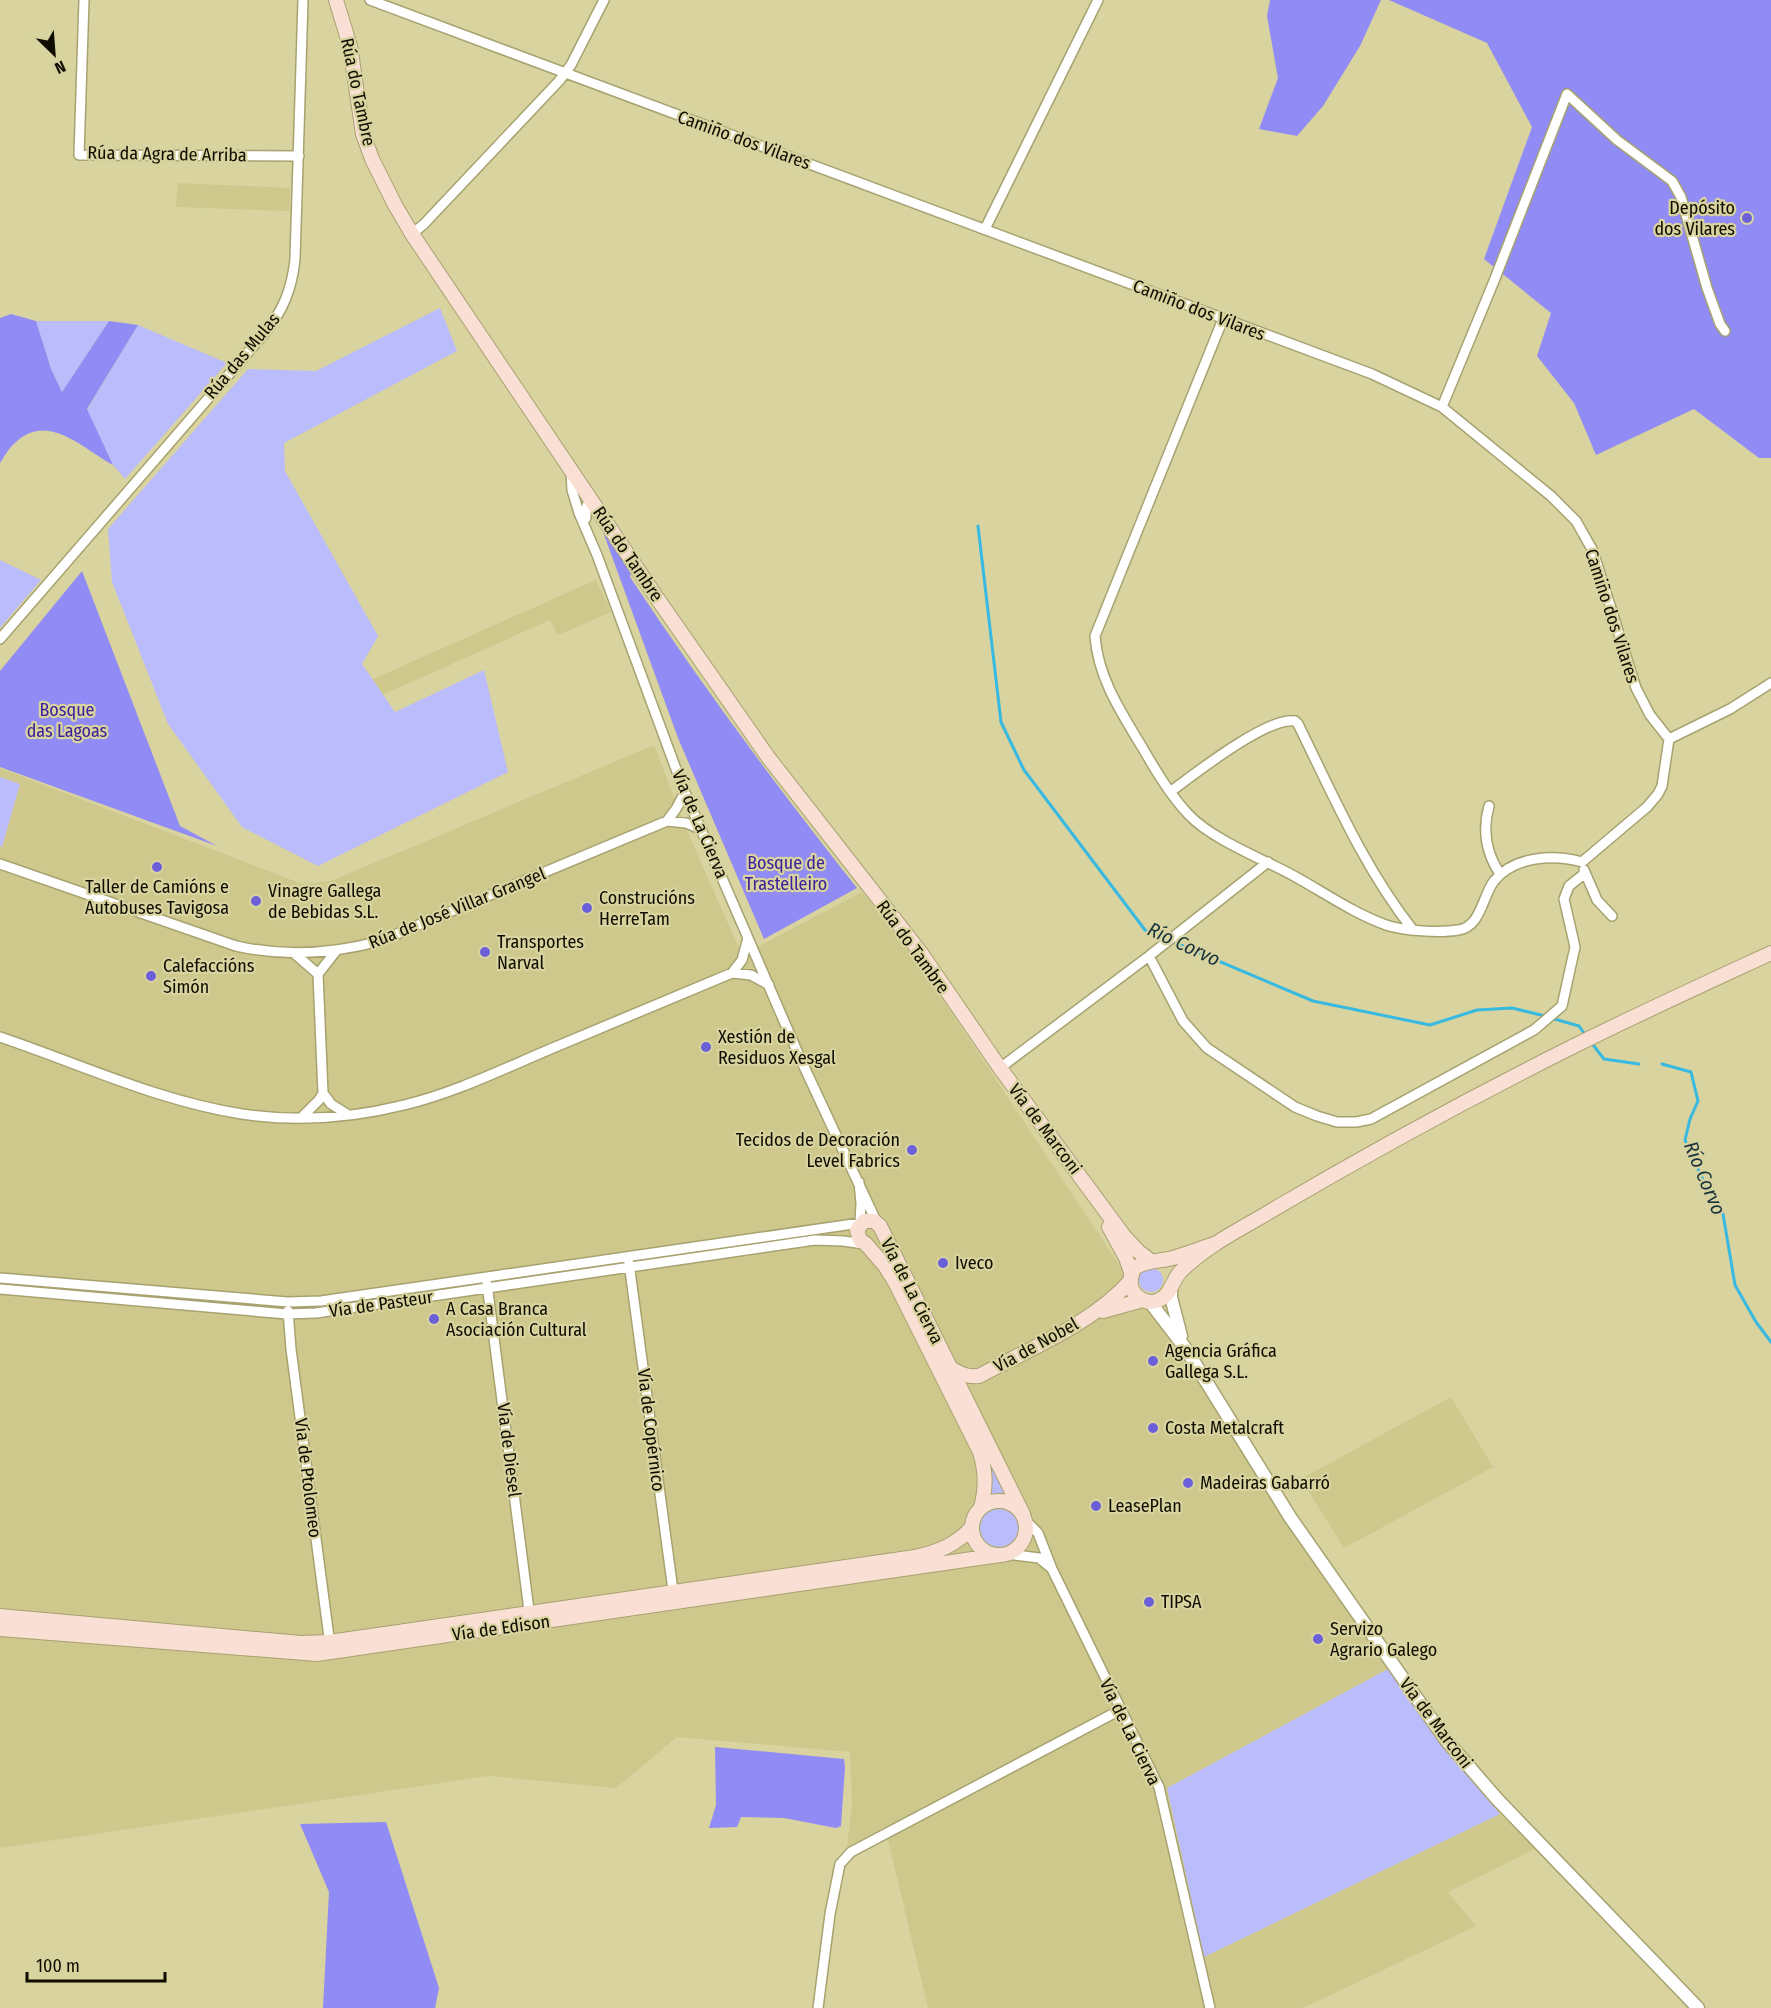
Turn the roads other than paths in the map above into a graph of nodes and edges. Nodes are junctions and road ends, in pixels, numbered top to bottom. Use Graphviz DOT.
graph roads {
  1 [pos="84,0"];
  2 [pos="303,0"];
  3 [pos="336,0"];
  4 [pos="370,0"];
  5 [pos="604,0"];
  6 [pos="1098,0"];
  7 [pos="566,72"];
  8 [pos="299,156"];
  9 [pos="985,229"];
  10 [pos="412,234"];
  11 [pos="1223,319"];
  12 [pos="1725,331"];
  13 [pos="1442,407"];
  14 [pos="571,471"];
  15 [pos="576,506"];
  16 [pos="588,508"];
  17 [pos="0,639"];
  18 [pos="1771,683"];
  19 [pos="1669,739"];
  20 [pos="685,792"];
  21 [pos="1170,792"];
  22 [pos="1489,806"];
  23 [pos="693,810"];
  24 [pos="671,819"];
  25 [pos="702,830"];
  26 [pos="1582,861"];
  27 [pos="1268,862"];
  28 [pos="0,864"];
  29 [pos="1500,874"];
  30 [pos="1584,874"];
  31 [pos="1612,916"];
  32 [pos="1413,930"];
  33 [pos="748,938"];
  34 [pos="336,951"];
  35 [pos="317,953"];
  36 [pos="1771,953"];
  37 [pos="295,954"];
  38 [pos="1149,956"];
  39 [pos="759,962"];
  40 [pos="318,971"];
  41 [pos="737,971"];
  42 [pos="769,985"];
  43 [pos="0,1037"];
  44 [pos="1000,1068"];
  45 [pos="323,1097"];
  46 [pos="348,1114"];
  47 [pos="325,1117"];
  48 [pos="302,1118"];
  49 [pos="859,1182"];
  50 [pos="1090,1191"];
  51 [pos="861,1223"];
  52 [pos="879,1226"];
  53 [pos="866,1244"];
  54 [pos="1214,1244"];
  55 [pos="628,1257"];
  56 [pos="1154,1261"];
  57 [pos="630,1268"];
  58 [pos="486,1277"];
  59 [pos="1131,1277"];
  60 [pos="0,1278"];
  61 [pos="1171,1286"];
  62 [pos="0,1289"];
  63 [pos="488,1289"];
  64 [pos="1147,1301"];
  65 [pos="288,1302"];
  66 [pos="288,1314"];
  67 [pos="1092,1314"];
  68 [pos="1186,1349"];
  69 [pos="951,1368"];
  70 [pos="979,1377"];
  71 [pos="969,1404"];
  72 [pos="981,1508"];
  73 [pos="1024,1517"];
  74 [pos="972,1527"];
  75 [pos="1004,1555"];
  76 [pos="1052,1569"];
  77 [pos="673,1597"];
  78 [pos="0,1616"];
  79 [pos="530,1618"];
  80 [pos="0,1629"];
  81 [pos="330,1648"];
  82 [pos="1120,1710"];
  83 [pos="818,2008"];
  84 [pos="1210,2008"];
  85 [pos="1698,2008"];
  1 -- 8 [label="street, Rúa da Agra de Arriba"];
  2 -- 8 [label="street, Rúa das Mulas"];
  3 -- 10 [label="main road, Rúa do Tambre"];
  4 -- 7 [label="street, Camiño dos Vilares"];
  5 -- 7 [label="street"];
  6 -- 9 [label="street"];
  7 -- 9 [label="street, Camiño dos Vilares"];
  7 -- 10 [label="street"];
  8 -- 17 [label="street, Rúa das Mulas"];
  9 -- 11 [label="street, Camiño dos Vilares"];
  10 -- 14 [label="main road, Rúa do Tambre"];
  11 -- 13 [label="street, Camiño dos Vilares"];
  11 -- 21 [label="street"];
  12 -- 13 [label="street"];
  13 -- 19 [label="street, Camiño dos Vilares"];
  14 -- 15 [label="street, Vía de La Cierva"];
  14 -- 16 [label="main road, Rúa do Tambre"];
  15 -- 16 [label="street, Vía de La Cierva"];
  15 -- 16 [label="street"];
  16 -- 20 [label="street, Vía de La Cierva"];
  16 -- 44 [label="main road, Rúa do Tambre"];
  18 -- 19 [label="street"];
  19 -- 26 [label="street"];
  20 -- 23 [label="street, Vía de La Cierva"];
  20 -- 24 [label="street"];
  21 -- 27 [label="street"];
  21 -- 32 [label="street"];
  22 -- 29 [label="street"];
  23 -- 24 [label="street, Rúa de José Villar Grangel"];
  23 -- 25 [label="street, Vía de La Cierva"];
  24 -- 25 [label="street"];
  24 -- 34 [label="street, Rúa de José Villar Grangel"];
  25 -- 33 [label="street, Vía de La Cierva"];
  26 -- 29 [label="street"];
  26 -- 30 [label="street"];
  27 -- 32 [label="street"];
  27 -- 38 [label="street"];
  28 -- 37 [label="street, Rúa de José Villar Grangel"];
  29 -- 32 [label="street"];
  30 -- 31 [label="street"];
  30 -- 38 [label="street"];
  33 -- 39 [label="street, Vía de La Cierva"];
  33 -- 41 [label="street"];
  34 -- 35 [label="street, Rúa de José Villar Grangel"];
  34 -- 40 [label="street"];
  35 -- 37 [label="street, Rúa de José Villar Grangel"];
  35 -- 40 [label="street"];
  36 -- 54 [label="main road"];
  37 -- 40 [label="street"];
  38 -- 44 [label="street"];
  39 -- 41 [label="street"];
  39 -- 42 [label="street, Vía de La Cierva"];
  40 -- 45 [label="street"];
  41 -- 42 [label="street"];
  41 -- 46 [label="street"];
  42 -- 49 [label="street, Vía de La Cierva"];
  43 -- 48 [label="street"];
  44 -- 50 [label="main road, Vía de Marconi"];
  45 -- 46 [label="street"];
  45 -- 47 [label="street"];
  45 -- 48 [label="street"];
  46 -- 47 [label="street"];
  47 -- 48 [label="street"];
  49 -- 51 [label="street, Vía de La Cierva"];
  49 -- 52 [label="street, Vía de La Cierva"];
  50 -- 56 [label="main road, Vía de Marconi"];
  50 -- 59 [label="main road, Vía de Marconi"];
  51 -- 52 [label="main road"];
  51 -- 53 [label="main road"];
  51 -- 55 [label="street, Vía de Pasteur"];
  52 -- 53 [label="main road"];
  52 -- 69 [label="main road, Vía de La Cierva"];
  53 -- 57 [label="street, Vía de Pasteur"];
  53 -- 72 [label="main road, Vía de La Cierva"];
  54 -- 56 [label="main road"];
  54 -- 61 [label="main road"];
  55 -- 57 [label="street, Vía de Copérnico"];
  55 -- 58 [label="street, Vía de Pasteur"];
  56 -- 59 [label="main road"];
  56 -- 61 [label="main road"];
  57 -- 63 [label="street, Vía de Pasteur"];
  57 -- 77 [label="street, Vía de Copérnico"];
  58 -- 63 [label="street, Vía de Diesel"];
  58 -- 65 [label="street, Vía de Pasteur"];
  59 -- 64 [label="main road"];
  59 -- 67 [label="main road, Vía de Nobel"];
  60 -- 65 [label="street, Vía de Pasteur"];
  61 -- 64 [label="main road"];
  61 -- 68 [label="street, Vía de Marconi"];
  62 -- 66 [label="street, Vía de Pasteur"];
  63 -- 66 [label="street, Vía de Pasteur"];
  63 -- 79 [label="street, Vía de Diesel"];
  64 -- 67 [label="main road, Vía de Nobel"];
  64 -- 68 [label="street, Vía de Marconi"];
  65 -- 66 [label="street, Vía de Ptolomeo"];
  66 -- 81 [label="street, Vía de Ptolomeo"];
  67 -- 70 [label="main road, Vía de Nobel"];
  68 -- 85 [label="street, Vía de Marconi"];
  69 -- 70 [label="main road, Vía de Nobel"];
  69 -- 71 [label="main road, Vía de La Cierva"];
  70 -- 71 [label="main road, Vía de Nobel"];
  71 -- 73 [label="main road, Vía de La Cierva"];
  72 -- 73 [label="main road"];
  72 -- 74 [label="main road"];
  73 -- 75 [label="main road"];
  73 -- 76 [label="street, Vía de La Cierva"];
  74 -- 75 [label="main road"];
  74 -- 77 [label="main road, Vía de Edison"];
  75 -- 76 [label="street"];
  75 -- 77 [label="main road, Vía de Edison"];
  76 -- 82 [label="street, Vía de La Cierva"];
  77 -- 79 [label="main road, Vía de Edison"];
  78 -- 81 [label="main road, Vía de Edison"];
  79 -- 81 [label="main road, Vía de Edison"];
  80 -- 81 [label="main road, Vía de Edison"];
  82 -- 83 [label="street"];
  82 -- 84 [label="street, Vía de La Cierva"];
}
